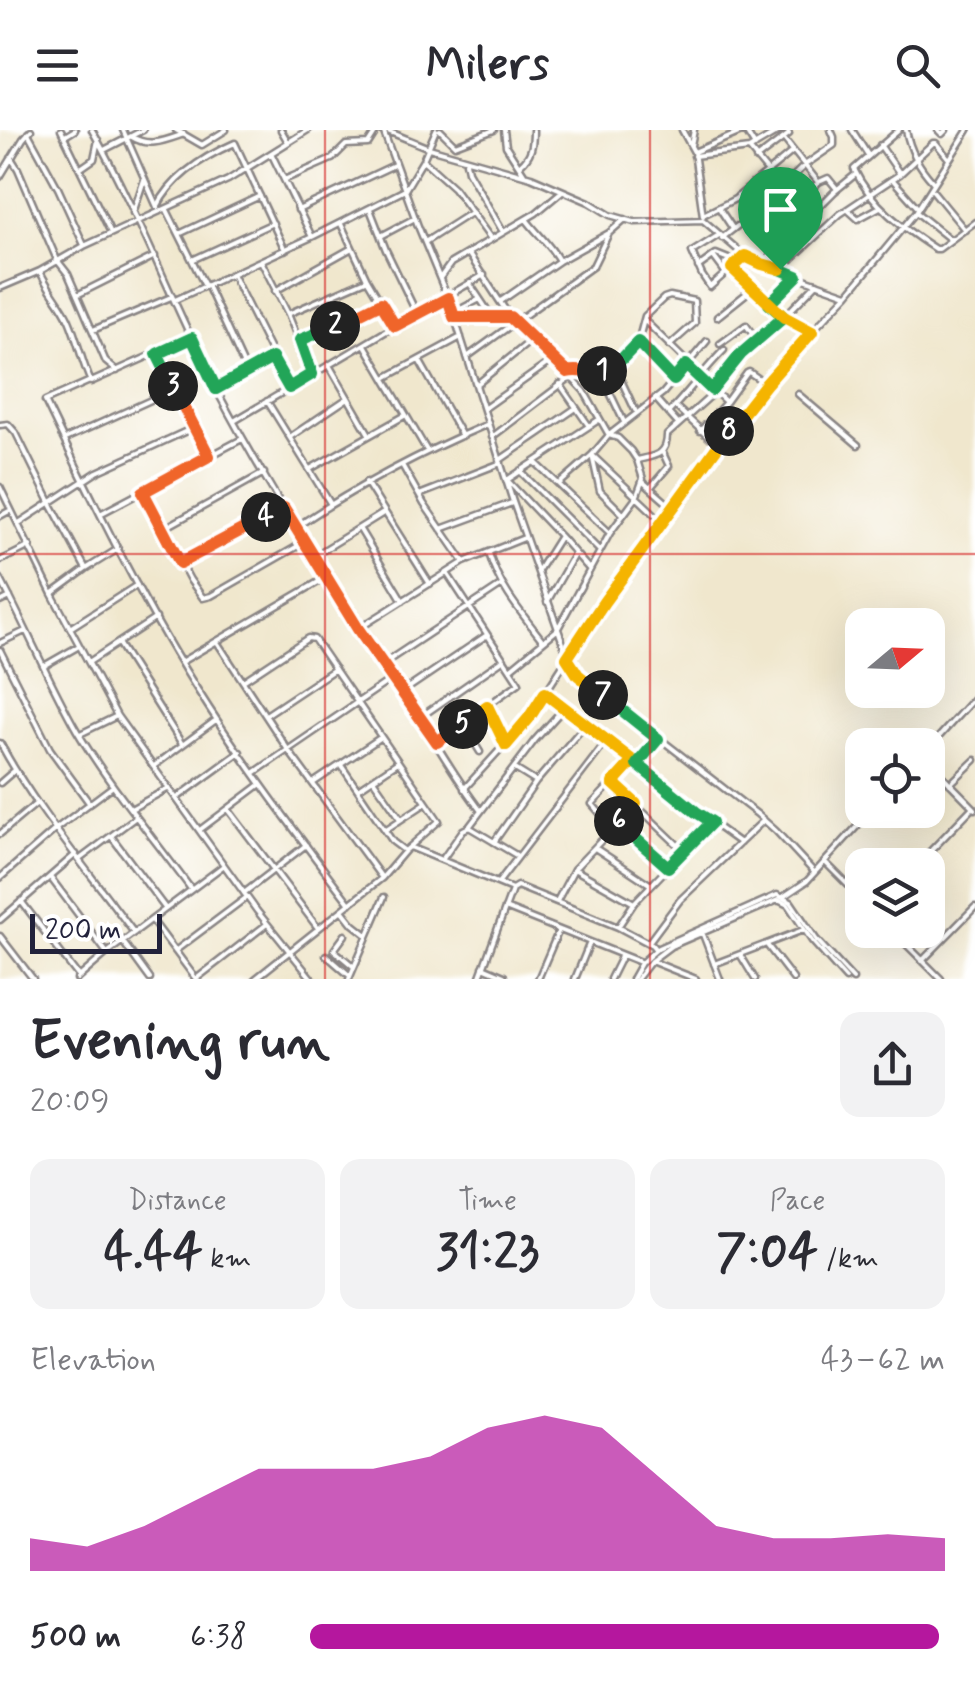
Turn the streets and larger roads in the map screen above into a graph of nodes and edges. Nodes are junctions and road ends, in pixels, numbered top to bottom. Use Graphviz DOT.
graph roads {
  1 [pos="61,130"];
  2 [pos="75,130"];
  3 [pos="92,130"];
  4 [pos="123,130"];
  5 [pos="142,130"];
  6 [pos="176,130"];
  7 [pos="195,130"];
  8 [pos="226,130"];
  9 [pos="281,130"];
  10 [pos="308,130"];
  11 [pos="382,130"];
  12 [pos="438,130"];
  13 [pos="494,130"];
  14 [pos="503,130"];
  15 [pos="532,130"];
  16 [pos="682,130"];
  17 [pos="694,130"];
  18 [pos="746,130"];
  19 [pos="784,130"];
  20 [pos="831,130"];
  21 [pos="852,130"];
  22 [pos="903,130"];
  23 [pos="938,130"];
  24 [pos="946,130"];
  25 [pos="968,130"];
  26 [pos="30,131"];
  27 [pos="482,132"];
  28 [pos="733,133"];
  29 [pos="186,135"];
  30 [pos="65,136"];
  31 [pos="130,138"];
  32 [pos="784,139"];
  33 [pos="98,140"];
  34 [pos="288,142"];
  35 [pos="690,145"];
  36 [pos="880,145"];
  37 [pos="429,148"];
  38 [pos="752,148"];
  39 [pos="104,150"];
  40 [pos="793,151"];
  41 [pos="272,153"];
  42 [pos="694,154"];
  43 [pos="868,155"];
  44 [pos="11,158"];
  45 [pos="756,159"];
  46 [pos="916,159"];
  47 [pos="949,159"];
  48 [pos="0,160"];
  49 [pos="423,160"];
  50 [pos="466,160"];
  51 [pos="395,164"];
  52 [pos="6,165"];
  53 [pos="518,166"];
  54 [pos="805,166"];
  55 [pos="81,168"];
  56 [pos="248,168"];
  57 [pos="766,172"];
  58 [pos="856,174"];
  59 [pos="900,174"];
  60 [pos="525,175"];
  61 [pos="0,176"];
  62 [pos="892,179"];
  63 [pos="144,180"];
  64 [pos="284,180"];
  65 [pos="818,182"];
  66 [pos="752,184"];
  67 [pos="933,187"];
  68 [pos="838,189"];
  69 [pos="405,190"];
  70 [pos="562,191"];
  71 [pos="870,193"];
  72 [pos="260,196"];
  73 [pos="738,196"];
  74 [pos="880,206"];
  75 [pos="719,207"];
  76 [pos="166,208"];
  77 [pos="772,208"];
  78 [pos="819,208"];
  79 [pos="158,210"];
  80 [pos="298,210"];
  81 [pos="370,210"];
  82 [pos="848,210"];
  83 [pos="917,210"];
  84 [pos="472,212"];
  85 [pos="133,213"];
  86 [pos="415,218"];
  87 [pos="703,218"];
  88 [pos="526,219"];
  89 [pos="630,220"];
  90 [pos="137,222"];
  91 [pos="975,222"];
  92 [pos="272,223"];
  93 [pos="340,224"];
  94 [pos="904,228"];
  95 [pos="733,229"];
  96 [pos="965,230"];
  97 [pos="503,232"];
  98 [pos="609,233"];
  99 [pos="111,234"];
  100 [pos="179,234"];
  101 [pos="792,235"];
  102 [pos="380,236"];
  103 [pos="721,237"];
  104 [pos="312,238"];
  105 [pos="491,239"];
  106 [pos="951,240"];
  107 [pos="424,242"];
  108 [pos="84,246"];
  109 [pos="352,248"];
  110 [pos="779,248"];
  111 [pos="285,250"];
  112 [pos="468,253"];
  113 [pos="155,256"];
  114 [pos="713,256"];
  115 [pos="745,256"];
  116 [pos="58,260"];
  117 [pos="192,260"];
  118 [pos="261,261"];
  119 [pos="559,261"];
  120 [pos="762,264"];
  121 [pos="698,267"];
  122 [pos="732,268"];
  123 [pos="780,269"];
  124 [pos="40,271"];
  125 [pos="232,274"];
  126 [pos="726,274"];
  127 [pos="484,275"];
  128 [pos="797,276"];
  129 [pos="440,278"];
  130 [pos="367,279"];
  131 [pos="469,283"];
  132 [pos="817,283"];
  133 [pos="206,286"];
  134 [pos="0,288"];
  135 [pos="752,289"];
  136 [pos="275,291"];
  137 [pos="848,294"];
  138 [pos="77,295"];
  139 [pos="447,297"];
  140 [pos="174,298"];
  141 [pos="480,299"];
  142 [pos="502,300"];
  143 [pos="381,303"];
  144 [pos="769,304"];
  145 [pos="288,314"];
  146 [pos="417,314"];
  147 [pos="454,315"];
  148 [pos="492,317"];
  149 [pos="510,317"];
  150 [pos="718,317"];
  151 [pos="784,317"];
  152 [pos="644,320"];
  153 [pos="516,323"];
  154 [pos="395,326"];
  155 [pos="93,330"];
  156 [pos="812,332"];
  157 [pos="192,338"];
  158 [pos="460,338"];
  159 [pos="534,338"];
  160 [pos="757,339"];
  161 [pos="300,340"];
  162 [pos="707,340"];
  163 [pos="638,342"];
  164 [pos="366,345"];
  165 [pos="670,346"];
  166 [pos="157,354"];
  167 [pos="467,357"];
  168 [pos="272,358"];
  169 [pos="554,359"];
  170 [pos="420,360"];
  171 [pos="614,364"];
  172 [pos="687,364"];
  173 [pos="329,365"];
  174 [pos="117,372"];
  175 [pos="247,372"];
  176 [pos="600,372"];
  177 [pos="312,374"];
  178 [pos="569,374"];
  179 [pos="698,376"];
  180 [pos="384,378"];
  181 [pos="674,380"];
  182 [pos="90,381"];
  183 [pos="560,384"];
  184 [pos="766,384"];
  185 [pos="476,386"];
  186 [pos="174,388"];
  187 [pos="289,388"];
  188 [pos="216,389"];
  189 [pos="714,391"];
  190 [pos="798,394"];
  191 [pos="348,398"];
  192 [pos="655,398"];
  193 [pos="267,401"];
  194 [pos="726,402"];
  195 [pos="674,406"];
  196 [pos="576,408"];
  197 [pos="483,409"];
  198 [pos="636,412"];
  199 [pos="668,412"];
  200 [pos="406,416"];
  201 [pos="685,418"];
  202 [pos="600,419"];
  203 [pos="234,421"];
  204 [pos="624,422"];
  205 [pos="488,424"];
  206 [pos="678,424"];
  207 [pos="0,426"];
  208 [pos="590,426"];
  209 [pos="193,428"];
  210 [pos="700,431"];
  211 [pos="370,434"];
  212 [pos="609,435"];
  213 [pos="462,436"];
  214 [pos="492,436"];
  215 [pos="289,437"];
  216 [pos="244,438"];
  217 [pos="64,440"];
  218 [pos="858,445"];
  219 [pos="718,446"];
  220 [pos="427,450"];
  221 [pos="662,451"];
  222 [pos="592,455"];
  223 [pos="209,456"];
  224 [pos="637,460"];
  225 [pos="500,462"];
  226 [pos="535,462"];
  227 [pos="401,464"];
  228 [pos="310,470"];
  229 [pos="520,472"];
  230 [pos="264,474"];
  231 [pos="83,480"];
  232 [pos="506,480"];
  233 [pos="642,481"];
  234 [pos="366,482"];
  235 [pos="559,484"];
  236 [pos="0,487"];
  237 [pos="650,488"];
  238 [pos="143,492"];
  239 [pos="419,494"];
  240 [pos="636,498"];
  241 [pos="513,502"];
  242 [pos="50,504"];
  243 [pos="330,504"];
  244 [pos="284,508"];
  245 [pos="673,508"];
  246 [pos="12,510"];
  247 [pos="385,512"];
  248 [pos="100,514"];
  249 [pos="623,515"];
  250 [pos="0,516"];
  251 [pos="662,522"];
  252 [pos="18,523"];
  253 [pos="296,527"];
  254 [pos="359,528"];
  255 [pos="441,528"];
  256 [pos="163,529"];
  257 [pos="610,533"];
  258 [pos="560,536"];
  259 [pos="526,537"];
  260 [pos="306,542"];
  261 [pos="30,546"];
  262 [pos="118,549"];
  263 [pos="600,551"];
  264 [pos="489,552"];
  265 [pos="575,553"];
  266 [pos="314,556"];
  267 [pos="0,562"];
  268 [pos="464,562"];
  269 [pos="180,563"];
  270 [pos="86,569"];
  271 [pos="590,570"];
  272 [pos="537,572"];
  273 [pos="446,573"];
  274 [pos="327,576"];
  275 [pos="0,578"];
  276 [pos="430,584"];
  277 [pos="138,585"];
  278 [pos="502,585"];
  279 [pos="52,594"];
  280 [pos="10,597"];
  281 [pos="403,601"];
  282 [pos="0,602"];
  283 [pos="547,602"];
  284 [pos="468,608"];
  285 [pos="156,618"];
  286 [pos="70,628"];
  287 [pos="358,629"];
  288 [pos="557,630"];
  289 [pos="24,631"];
  290 [pos="487,635"];
  291 [pos="216,642"];
  292 [pos="544,642"];
  293 [pos="118,644"];
  294 [pos="0,646"];
  295 [pos="80,646"];
  296 [pos="567,658"];
  297 [pos="504,659"];
  298 [pos="181,662"];
  299 [pos="88,663"];
  300 [pos="383,664"];
  301 [pos="44,666"];
  302 [pos="511,668"];
  303 [pos="335,669"];
  304 [pos="393,678"];
  305 [pos="243,681"];
  306 [pos="403,692"];
  307 [pos="545,693"];
  308 [pos="975,698"];
  309 [pos="357,703"];
  310 [pos="487,706"];
  311 [pos="564,708"];
  312 [pos="266,715"];
  313 [pos="116,716"];
  314 [pos="420,718"];
  315 [pos="216,720"];
  316 [pos="463,724"];
  317 [pos="585,725"];
  318 [pos="945,731"];
  319 [pos="79,734"];
  320 [pos="380,738"];
  321 [pos="658,739"];
  322 [pos="0,742"];
  323 [pos="437,742"];
  324 [pos="606,742"];
  325 [pos="182,744"];
  326 [pos="506,745"];
  327 [pos="288,750"];
  328 [pos="240,752"];
  329 [pos="480,752"];
  330 [pos="975,760"];
  331 [pos="398,762"];
  332 [pos="635,763"];
  333 [pos="341,765"];
  334 [pos="154,766"];
  335 [pos="514,768"];
  336 [pos="14,770"];
  337 [pos="254,773"];
  338 [pos="372,779"];
  339 [pos="945,779"];
  340 [pos="536,782"];
  341 [pos="0,783"];
  342 [pos="314,783"];
  343 [pos="613,783"];
  344 [pos="261,784"];
  345 [pos="950,784"];
  346 [pos="114,786"];
  347 [pos="169,788"];
  348 [pos="464,789"];
  349 [pos="358,790"];
  350 [pos="177,798"];
  351 [pos="426,802"];
  352 [pos="38,803"];
  353 [pos="90,804"];
  354 [pos="636,804"];
  355 [pos="974,808"];
  356 [pos="132,809"];
  357 [pos="228,810"];
  358 [pos="481,811"];
  359 [pos="137,816"];
  360 [pos="401,819"];
  361 [pos="764,820"];
  362 [pos="712,822"];
  363 [pos="615,826"];
  364 [pos="469,827"];
  365 [pos="57,828"];
  366 [pos="856,828"];
  367 [pos="200,830"];
  368 [pos="385,830"];
  369 [pos="0,834"];
  370 [pos="111,836"];
  371 [pos="494,842"];
  372 [pos="740,843"];
  373 [pos="306,845"];
  374 [pos="594,848"];
  375 [pos="934,848"];
  376 [pos="408,849"];
  377 [pos="684,850"];
  378 [pos="518,856"];
  379 [pos="78,857"];
  380 [pos="442,860"];
  381 [pos="825,862"];
  382 [pos="224,866"];
  383 [pos="668,867"];
  384 [pos="274,869"];
  385 [pos="574,869"];
  386 [pos="814,872"];
  387 [pos="50,877"];
  388 [pos="0,878"];
  389 [pos="382,878"];
  390 [pos="498,882"];
  391 [pos="845,883"];
  392 [pos="651,885"];
  393 [pos="512,888"];
  394 [pos="190,889"];
  395 [pos="245,895"];
  396 [pos="384,897"];
  397 [pos="781,898"];
  398 [pos="21,901"];
  399 [pos="557,902"];
  400 [pos="634,903"];
  401 [pos="350,904"];
  402 [pos="975,907"];
  403 [pos="505,908"];
  404 [pos="166,909"];
  405 [pos="342,910"];
  406 [pos="0,920"];
  407 [pos="152,920"];
  408 [pos="267,924"];
  409 [pos="618,927"];
  410 [pos="318,928"];
  411 [pos="559,930"];
  412 [pos="701,930"];
  413 [pos="804,930"];
  414 [pos="134,933"];
  415 [pos="367,935"];
  416 [pos="0,936"];
  417 [pos="345,936"];
  418 [pos="123,942"];
  419 [pos="590,942"];
  420 [pos="648,943"];
  421 [pos="767,945"];
  422 [pos="909,948"];
  423 [pos="656,950"];
  424 [pos="176,951"];
  425 [pos="288,952"];
  426 [pos="107,953"];
  427 [pos="622,954"];
  428 [pos="326,955"];
  429 [pos="740,956"];
  430 [pos="650,960"];
  431 [pos="922,961"];
  432 [pos="641,963"];
  433 [pos="714,964"];
  434 [pos="354,967"];
  435 [pos="483,967"];
  436 [pos="78,978"];
  437 [pos="350,978"];
  438 [pos="844,978"];
  439 [pos="33,979"];
  440 [pos="150,979"];
  441 [pos="255,979"];
  442 [pos="312,979"];
  443 [pos="479,979"];
  444 [pos="504,979"];
  445 [pos="538,979"];
  446 [pos="574,979"];
  447 [pos="610,979"];
  448 [pos="634,979"];
  449 [pos="696,979"];
  450 [pos="720,979"];
  451 [pos="754,979"];
  452 [pos="793,979"];
  453 [pos="853,979"];
  454 [pos="940,979"];
  1 -- 30 [label="street"];
  2 -- 30 [label="street"];
  3 -- 33 [label="street"];
  4 -- 31 [label="street"];
  5 -- 31 [label="street"];
  6 -- 29 [label="street"];
  7 -- 29 [label="street"];
  8 -- 29 [label="street"];
  9 -- 34 [label="street"];
  10 -- 34 [label="street"];
  11 -- 37 [label="street"];
  11 -- 51 [label="street"];
  11 -- 64 [label="street"];
  12 -- 27 [label="street"];
  12 -- 37 [label="street"];
  13 -- 27 [label="street"];
  14 -- 53 [label="street"];
  15 -- 53 [label="street"];
  16 -- 35 [label="street"];
  17 -- 35 [label="street"];
  18 -- 28 [label="street"];
  18 -- 38 [label="street"];
  19 -- 32 [label="street"];
  19 -- 38 [label="street"];
  20 -- 54 [label="street"];
  21 -- 43 [label="street"];
  22 -- 36 [label="street"];
  22 -- 46 [label="street"];
  23 -- 24 [label="street"];
  25 -- 47 [label="street"];
  26 -- 44 [label="street"];
  26 -- 108 [label="street"];
  28 -- 42 [label="street"];
  29 -- 31 [label="street"];
  30 -- 55 [label="street"];
  31 -- 39 [label="street"];
  31 -- 63 [label="street"];
  32 -- 40 [label="street"];
  32 -- 45 [label="street"];
  33 -- 39 [label="street"];
  33 -- 55 [label="street"];
  34 -- 41 [label="street"];
  35 -- 42 [label="street"];
  36 -- 43 [label="street"];
  36 -- 59 [label="street"];
  37 -- 49 [label="street"];
  37 -- 50 [label="street"];
  38 -- 42 [label="street"];
  38 -- 45 [label="street"];
  39 -- 85 [label="street"];
  40 -- 54 [label="street"];
  40 -- 57 [label="street"];
  41 -- 56 [label="street"];
  41 -- 64 [label="street"];
  42 -- 87 [label="street"];
  43 -- 58 [label="street"];
  44 -- 52 [label="street"];
  44 -- 116 [label="street"];
  45 -- 57 [label="street"];
  46 -- 47 [label="street"];
  46 -- 59 [label="street"];
  46 -- 67 [label="street"];
  47 -- 67 [label="street"];
  48 -- 52 [label="street"];
  49 -- 69 [label="street"];
  49 -- 84 [label="street"];
  50 -- 60 [label="street"];
  50 -- 97 [label="street"];
  51 -- 69 [label="street"];
  51 -- 80 [label="street"];
  52 -- 61 [label="street"];
  53 -- 60 [label="street"];
  54 -- 57 [label="street"];
  54 -- 65 [label="street"];
  55 -- 99 [label="street"];
  56 -- 72 [label="street"];
  56 -- 76 [label="street"];
  56 -- 79 [label="street"];
  57 -- 66 [label="street"];
  58 -- 68 [label="street"];
  58 -- 71 [label="street"];
  59 -- 62 [label="street"];
  60 -- 70 [label="street"];
  62 -- 71 [label="street"];
  62 -- 83 [label="street"];
  63 -- 79 [label="street"];
  63 -- 85 [label="street"];
  64 -- 80 [label="street"];
  65 -- 68 [label="street"];
  65 -- 78 [label="street"];
  66 -- 73 [label="street"];
  66 -- 77 [label="street"];
  67 -- 83 [label="street"];
  67 -- 96 [label="street"];
  68 -- 78 [label="street"];
  69 -- 81 [label="street"];
  69 -- 86 [label="street"];
  70 -- 88 [label="street"];
  70 -- 89 [label="street"];
  71 -- 74 [label="street"];
  71 -- 82 [label="street"];
  72 -- 92 [label="street"];
  72 -- 100 [label="street"];
  73 -- 75 [label="street"];
  73 -- 95 [label="street"];
  74 -- 82 [label="street"];
  74 -- 94 [label="street"];
  75 -- 87 [label="street"];
  75 -- 95 [label="street"];
  76 -- 79 [label="street"];
  76 -- 100 [label="street"];
  77 -- 101 [label="street"];
  77 -- 110 [label="street"];
  78 -- 101 [label="street"];
  79 -- 90 [label="street"];
  80 -- 104 [label="street"];
  81 -- 93 [label="street"];
  81 -- 102 [label="street"];
  82 -- 123 [label="street"];
  83 -- 94 [label="street"];
  83 -- 106 [label="street"];
  84 -- 105 [label="street"];
  84 -- 107 [label="street"];
  85 -- 90 [label="street"];
  86 -- 102 [label="street"];
  86 -- 107 [label="street"];
  87 -- 89 [label="street"];
  87 -- 103 [label="street"];
  88 -- 97 [label="street"];
  88 -- 119 [label="street"];
  89 -- 98 [label="street"];
  90 -- 99 [label="street"];
  90 -- 113 [label="street"];
  91 -- 96 [label="street"];
  92 -- 111 [label="street"];
  92 -- 117 [label="street"];
  93 -- 104 [label="street"];
  93 -- 109 [label="street"];
  94 -- 106 [label="street"];
  94 -- 137 [label="street"];
  95 -- 103 [label="street"];
  96 -- 106 [label="street"];
  97 -- 105 [label="street"];
  98 -- 119 [label="street"];
  98 -- 153 [label="street"];
  99 -- 108 [label="street"];
  100 -- 117 [label="street"];
  101 -- 110 [label="street"];
  102 -- 146 [label="street"];
  103 -- 115 [label="street"];
  103 -- 121 [label="street"];
  104 -- 111 [label="street"];
  105 -- 112 [label="street"];
  107 -- 129 [label="street"];
  108 -- 116 [label="street"];
  109 -- 130 [label="street"];
  109 -- 136 [label="street"];
  110 -- 120 [label="street"];
  111 -- 118 [label="street"];
  112 -- 127 [label="street"];
  112 -- 129 [label="street"];
  113 -- 138 [label="street"];
  113 -- 140 [label="street"];
  114 -- 121 [label="street"];
  114 -- 122 [label="street"];
  114 -- 126 [label="street"];
  115 -- 120 [label="street"];
  115 -- 122 [label="street"];
  116 -- 124 [label="street"];
  116 -- 138 [label="street"];
  117 -- 133 [label="street"];
  118 -- 125 [label="street"];
  118 -- 136 [label="street"];
  119 -- 142 [label="street"];
  120 -- 123 [label="street"];
  121 -- 126 [label="street"];
  122 -- 126 [label="street"];
  122 -- 135 [label="street"];
  123 -- 128 [label="street"];
  124 -- 134 [label="street"];
  124 -- 182 [label="street"];
  125 -- 133 [label="street"];
  125 -- 168 [label="street"];
  127 -- 131 [label="street"];
  127 -- 142 [label="street"];
  128 -- 132 [label="street"];
  128 -- 144 [label="street"];
  129 -- 139 [label="street"];
  130 -- 143 [label="street"];
  130 -- 145 [label="street"];
  131 -- 139 [label="street"];
  131 -- 141 [label="street"];
  132 -- 137 [label="street"];
  132 -- 151 [label="street"];
  133 -- 140 [label="street"];
  133 -- 175 [label="street"];
  135 -- 144 [label="street"];
  135 -- 150 [label="street"];
  136 -- 145 [label="street"];
  137 -- 156 [label="street"];
  138 -- 155 [label="street"];
  139 -- 146 [label="street"];
  139 -- 147 [label="street"];
  140 -- 155 [label="street"];
  140 -- 157 [label="street"];
  141 -- 147 [label="street"];
  141 -- 148 [label="street"];
  142 -- 149 [label="street"];
  143 -- 154 [label="street"];
  143 -- 161 [label="street"];
  144 -- 151 [label="street"];
  145 -- 161 [label="street"];
  146 -- 154 [label="street"];
  147 -- 148 [label="street"];
  147 -- 158 [label="street"];
  148 -- 149 [label="street"];
  149 -- 153 [label="street"];
  151 -- 156 [label="street"];
  151 -- 160 [label="street"];
  152 -- 163 [label="street"];
  152 -- 165 [label="street"];
  152 -- 165 [label="street"];
  153 -- 159 [label="street"];
  153 -- 167 [label="street"];
  154 -- 164 [label="street"];
  155 -- 174 [label="street"];
  156 -- 184 [label="street"];
  157 -- 166 [label="street"];
  157 -- 188 [label="street"];
  158 -- 167 [label="street"];
  158 -- 170 [label="street"];
  159 -- 169 [label="street"];
  159 -- 185 [label="street"];
  160 -- 179 [label="street"];
  160 -- 189 [label="street"];
  161 -- 177 [label="street"];
  162 -- 172 [label="street"];
  163 -- 171 [label="street"];
  163 -- 181 [label="street"];
  164 -- 173 [label="street"];
  164 -- 180 [label="street"];
  165 -- 172 [label="street"];
  166 -- 174 [label="street"];
  166 -- 186 [label="street"];
  167 -- 185 [label="street"];
  168 -- 175 [label="street"];
  168 -- 187 [label="street"];
  169 -- 178 [label="street"];
  169 -- 197 [label="street"];
  170 -- 180 [label="street"];
  170 -- 213 [label="street"];
  171 -- 176 [label="street"];
  171 -- 198 [label="street"];
  172 -- 179 [label="street"];
  172 -- 181 [label="street"];
  173 -- 177 [label="street"];
  173 -- 191 [label="street"];
  174 -- 182 [label="street"];
  175 -- 188 [label="street"];
  176 -- 178 [label="street"];
  176 -- 204 [label="street"];
  177 -- 187 [label="street"];
  178 -- 183 [label="street"];
  178 -- 202 [label="street"];
  179 -- 189 [label="street"];
  179 -- 195 [label="street"];
  180 -- 200 [label="street"];
  181 -- 192 [label="street"];
  182 -- 217 [label="street"];
  183 -- 196 [label="street"];
  183 -- 214 [label="street"];
  184 -- 194 [label="street"];
  184 -- 219 [label="street"];
  185 -- 197 [label="street"];
  186 -- 209 [label="street"];
  186 -- 217 [label="street"];
  187 -- 193 [label="street"];
  188 -- 203 [label="street"];
  189 -- 194 [label="street"];
  189 -- 201 [label="street"];
  190 -- 218 [label="street"];
  191 -- 211 [label="street"];
  191 -- 215 [label="street"];
  192 -- 198 [label="street"];
  192 -- 199 [label="street"];
  193 -- 203 [label="street"];
  193 -- 215 [label="street"];
  194 -- 210 [label="street"];
  195 -- 199 [label="street"];
  195 -- 201 [label="street"];
  196 -- 208 [label="street"];
  196 -- 225 [label="street"];
  197 -- 205 [label="street"];
  198 -- 204 [label="street"];
  199 -- 206 [label="street"];
  200 -- 211 [label="street"];
  200 -- 220 [label="street"];
  201 -- 206 [label="street"];
  201 -- 210 [label="street"];
  202 -- 208 [label="street"];
  202 -- 212 [label="street"];
  203 -- 216 [label="street"];
  204 -- 212 [label="street"];
  205 -- 213 [label="street"];
  205 -- 214 [label="street"];
  206 -- 221 [label="street"];
  207 -- 242 [label="street"];
  208 -- 226 [label="street"];
  209 -- 223 [label="street"];
  209 -- 231 [label="street"];
  210 -- 219 [label="street"];
  211 -- 228 [label="street"];
  212 -- 222 [label="street"];
  212 -- 224 [label="street"];
  213 -- 220 [label="street"];
  214 -- 225 [label="street"];
  215 -- 228 [label="street"];
  216 -- 223 [label="street"];
  216 -- 230 [label="street"];
  217 -- 231 [label="street"];
  219 -- 245 [label="street"];
  220 -- 227 [label="street"];
  221 -- 224 [label="street"];
  221 -- 237 [label="street"];
  222 -- 235 [label="street"];
  222 -- 240 [label="street"];
  222 -- 249 [label="street"];
  223 -- 238 [label="street"];
  224 -- 233 [label="street"];
  225 -- 232 [label="street"];
  225 -- 239 [label="street"];
  226 -- 229 [label="street"];
  226 -- 235 [label="street"];
  227 -- 234 [label="street"];
  227 -- 239 [label="street"];
  228 -- 243 [label="street"];
  229 -- 232 [label="street"];
  229 -- 263 [label="street"];
  230 -- 244 [label="street"];
  230 -- 256 [label="street"];
  231 -- 242 [label="street"];
  231 -- 248 [label="street"];
  232 -- 241 [label="street"];
  232 -- 258 [label="street"];
  233 -- 237 [label="street"];
  233 -- 240 [label="street"];
  234 -- 243 [label="street"];
  234 -- 247 [label="street"];
  235 -- 257 [label="street"];
  236 -- 246 [label="street"];
  237 -- 245 [label="street"];
  238 -- 248 [label="street"];
  238 -- 256 [label="street"];
  239 -- 255 [label="street"];
  240 -- 249 [label="street"];
  240 -- 251 [label="street"];
  241 -- 255 [label="street"];
  241 -- 259 [label="street"];
  242 -- 252 [label="street"];
  242 -- 270 [label="street"];
  243 -- 253 [label="street"];
  244 -- 253 [label="street"];
  244 -- 269 [label="street"];
  245 -- 251 [label="street"];
  246 -- 250 [label="street"];
  246 -- 252 [label="street"];
  247 -- 254 [label="street"];
  247 -- 276 [label="street"];
  248 -- 262 [label="street"];
  249 -- 257 [label="street"];
  251 -- 296 [label="street"];
  252 -- 261 [label="street"];
  253 -- 260 [label="street"];
  254 -- 266 [label="street"];
  254 -- 281 [label="street"];
  255 -- 268 [label="street"];
  256 -- 269 [label="street"];
  257 -- 263 [label="street"];
  258 -- 265 [label="street"];
  258 -- 272 [label="street"];
  259 -- 264 [label="street"];
  259 -- 272 [label="street"];
  260 -- 266 [label="street"];
  260 -- 269 [label="street"];
  261 -- 267 [label="street"];
  261 -- 279 [label="street"];
  262 -- 270 [label="street"];
  262 -- 277 [label="street"];
  263 -- 271 [label="street"];
  264 -- 268 [label="street"];
  264 -- 278 [label="street"];
  265 -- 271 [label="street"];
  265 -- 283 [label="street"];
  266 -- 274 [label="street"];
  268 -- 273 [label="street"];
  270 -- 279 [label="street"];
  271 -- 288 [label="street"];
  272 -- 283 [label="street"];
  273 -- 276 [label="street"];
  273 -- 284 [label="street"];
  274 -- 287 [label="street"];
  274 -- 291 [label="street"];
  275 -- 280 [label="street"];
  276 -- 281 [label="street"];
  277 -- 285 [label="street"];
  277 -- 286 [label="street"];
  278 -- 284 [label="street"];
  278 -- 292 [label="street"];
  279 -- 286 [label="street"];
  280 -- 282 [label="street"];
  280 -- 289 [label="street"];
  281 -- 287 [label="street"];
  283 -- 288 [label="street"];
  284 -- 290 [label="street"];
  284 -- 300 [label="street"];
  285 -- 293 [label="street"];
  285 -- 298 [label="street"];
  286 -- 295 [label="street"];
  287 -- 300 [label="street"];
  288 -- 292 [label="street"];
  288 -- 296 [label="street"];
  289 -- 294 [label="street"];
  289 -- 301 [label="street"];
  290 -- 297 [label="street"];
  290 -- 306 [label="street"];
  291 -- 298 [label="street"];
  291 -- 305 [label="street"];
  292 -- 302 [label="street"];
  293 -- 299 [label="street"];
  293 -- 325 [label="street"];
  294 -- 353 [label="street"];
  295 -- 299 [label="street"];
  295 -- 301 [label="street"];
  296 -- 307 [label="street"];
  296 -- 321 [label="street"];
  297 -- 302 [label="street"];
  297 -- 314 [label="street"];
  298 -- 315 [label="street"];
  299 -- 313 [label="street"];
  300 -- 304 [label="street"];
  301 -- 319 [label="street"];
  302 -- 310 [label="street"];
  303 -- 305 [label="street"];
  303 -- 309 [label="street"];
  303 -- 312 [label="street"];
  304 -- 306 [label="street"];
  304 -- 309 [label="street"];
  305 -- 312 [label="street"];
  306 -- 314 [label="street"];
  307 -- 311 [label="street"];
  307 -- 326 [label="street"];
  308 -- 318 [label="street"];
  309 -- 320 [label="street"];
  309 -- 327 [label="street"];
  310 -- 316 [label="street"];
  310 -- 326 [label="street"];
  311 -- 317 [label="street"];
  311 -- 335 [label="street"];
  312 -- 327 [label="street"];
  313 -- 319 [label="street"];
  313 -- 334 [label="street"];
  314 -- 323 [label="street"];
  315 -- 325 [label="street"];
  315 -- 328 [label="street"];
  316 -- 323 [label="street"];
  316 -- 329 [label="street"];
  317 -- 324 [label="street"];
  317 -- 340 [label="street"];
  319 -- 346 [label="street"];
  320 -- 331 [label="street"];
  320 -- 333 [label="street"];
  321 -- 332 [label="street"];
  321 -- 361 [label="street"];
  322 -- 336 [label="street"];
  323 -- 348 [label="street"];
  324 -- 332 [label="street"];
  324 -- 378 [label="street"];
  325 -- 334 [label="street"];
  326 -- 348 [label="street"];
  327 -- 337 [label="street"];
  327 -- 342 [label="street"];
  328 -- 337 [label="street"];
  328 -- 350 [label="street"];
  330 -- 345 [label="street"];
  331 -- 338 [label="street"];
  331 -- 351 [label="street"];
  332 -- 343 [label="street"];
  332 -- 362 [label="street"];
  333 -- 342 [label="street"];
  333 -- 349 [label="street"];
  334 -- 347 [label="street"];
  335 -- 340 [label="street"];
  335 -- 358 [label="street"];
  336 -- 341 [label="street"];
  336 -- 352 [label="street"];
  337 -- 344 [label="street"];
  338 -- 349 [label="street"];
  338 -- 360 [label="street"];
  339 -- 345 [label="street"];
  340 -- 371 [label="street"];
  342 -- 389 [label="street"];
  343 -- 354 [label="street"];
  343 -- 363 [label="street"];
  344 -- 357 [label="street"];
  344 -- 373 [label="street"];
  345 -- 355 [label="street"];
  346 -- 353 [label="street"];
  346 -- 356 [label="street"];
  347 -- 350 [label="street"];
  347 -- 356 [label="street"];
  348 -- 358 [label="street"];
  349 -- 368 [label="street"];
  350 -- 367 [label="street"];
  351 -- 360 [label="street"];
  351 -- 376 [label="street"];
  352 -- 365 [label="street"];
  352 -- 369 [label="street"];
  353 -- 365 [label="street"];
  354 -- 363 [label="street"];
  354 -- 377 [label="street"];
  355 -- 375 [label="street"];
  356 -- 359 [label="street"];
  357 -- 367 [label="street"];
  357 -- 384 [label="street"];
  358 -- 364 [label="street"];
  359 -- 370 [label="street"];
  359 -- 394 [label="street"];
  360 -- 368 [label="street"];
  361 -- 372 [label="street"];
  361 -- 386 [label="street"];
  362 -- 372 [label="street"];
  362 -- 377 [label="street"];
  363 -- 374 [label="street"];
  363 -- 383 [label="street"];
  364 -- 371 [label="street"];
  364 -- 380 [label="street"];
  365 -- 379 [label="street"];
  365 -- 388 [label="street"];
  366 -- 381 [label="street"];
  367 -- 382 [label="street"];
  368 -- 376 [label="street"];
  370 -- 379 [label="street"];
  370 -- 404 [label="street"];
  371 -- 378 [label="street"];
  372 -- 420 [label="street"];
  373 -- 384 [label="street"];
  373 -- 401 [label="street"];
  374 -- 385 [label="street"];
  374 -- 392 [label="street"];
  376 -- 380 [label="street"];
  376 -- 389 [label="street"];
  377 -- 383 [label="street"];
  378 -- 390 [label="street"];
  379 -- 387 [label="street"];
  379 -- 414 [label="street"];
  380 -- 390 [label="street"];
  381 -- 386 [label="street"];
  381 -- 391 [label="street"];
  382 -- 394 [label="street"];
  382 -- 395 [label="street"];
  383 -- 392 [label="street"];
  384 -- 395 [label="street"];
  384 -- 410 [label="street"];
  385 -- 399 [label="street"];
  385 -- 400 [label="street"];
  386 -- 397 [label="street"];
  387 -- 398 [label="street"];
  387 -- 426 [label="street"];
  389 -- 401 [label="street"];
  390 -- 393 [label="street"];
  392 -- 400 [label="street"];
  393 -- 399 [label="street"];
  393 -- 403 [label="street"];
  394 -- 404 [label="street"];
  395 -- 408 [label="street"];
  395 -- 424 [label="street"];
  396 -- 415 [label="street"];
  397 -- 412 [label="street"];
  397 -- 413 [label="street"];
  397 -- 453 [label="street"];
  398 -- 406 [label="street"];
  398 -- 436 [label="street"];
  399 -- 409 [label="street"];
  400 -- 409 [label="street"];
  401 -- 405 [label="street"];
  402 -- 431 [label="street"];
  403 -- 411 [label="street"];
  403 -- 435 [label="street"];
  404 -- 407 [label="street"];
  405 -- 410 [label="street"];
  405 -- 415 [label="street"];
  407 -- 414 [label="street"];
  407 -- 424 [label="street"];
  408 -- 424 [label="street"];
  408 -- 425 [label="street"];
  409 -- 420 [label="street"];
  410 -- 425 [label="street"];
  411 -- 419 [label="street"];
  411 -- 445 [label="street"];
  412 -- 423 [label="street"];
  412 -- 430 [label="street"];
  412 -- 433 [label="street"];
  413 -- 421 [label="street"];
  413 -- 438 [label="street"];
  414 -- 418 [label="street"];
  415 -- 434 [label="street"];
  416 -- 439 [label="street"];
  417 -- 434 [label="street"];
  418 -- 426 [label="street"];
  418 -- 440 [label="street"];
  419 -- 427 [label="street"];
  419 -- 446 [label="street"];
  420 -- 423 [label="street"];
  421 -- 429 [label="street"];
  421 -- 452 [label="street"];
  422 -- 431 [label="street"];
  423 -- 432 [label="street"];
  425 -- 441 [label="street"];
  425 -- 442 [label="street"];
  426 -- 436 [label="street"];
  427 -- 432 [label="street"];
  427 -- 447 [label="street"];
  428 -- 437 [label="street"];
  429 -- 433 [label="street"];
  429 -- 451 [label="street"];
  430 -- 448 [label="street"];
  430 -- 449 [label="street"];
  431 -- 454 [label="street"];
  432 -- 448 [label="street"];
  433 -- 450 [label="street"];
  434 -- 437 [label="street"];
  435 -- 443 [label="street"];
  435 -- 444 [label="street"];
}
